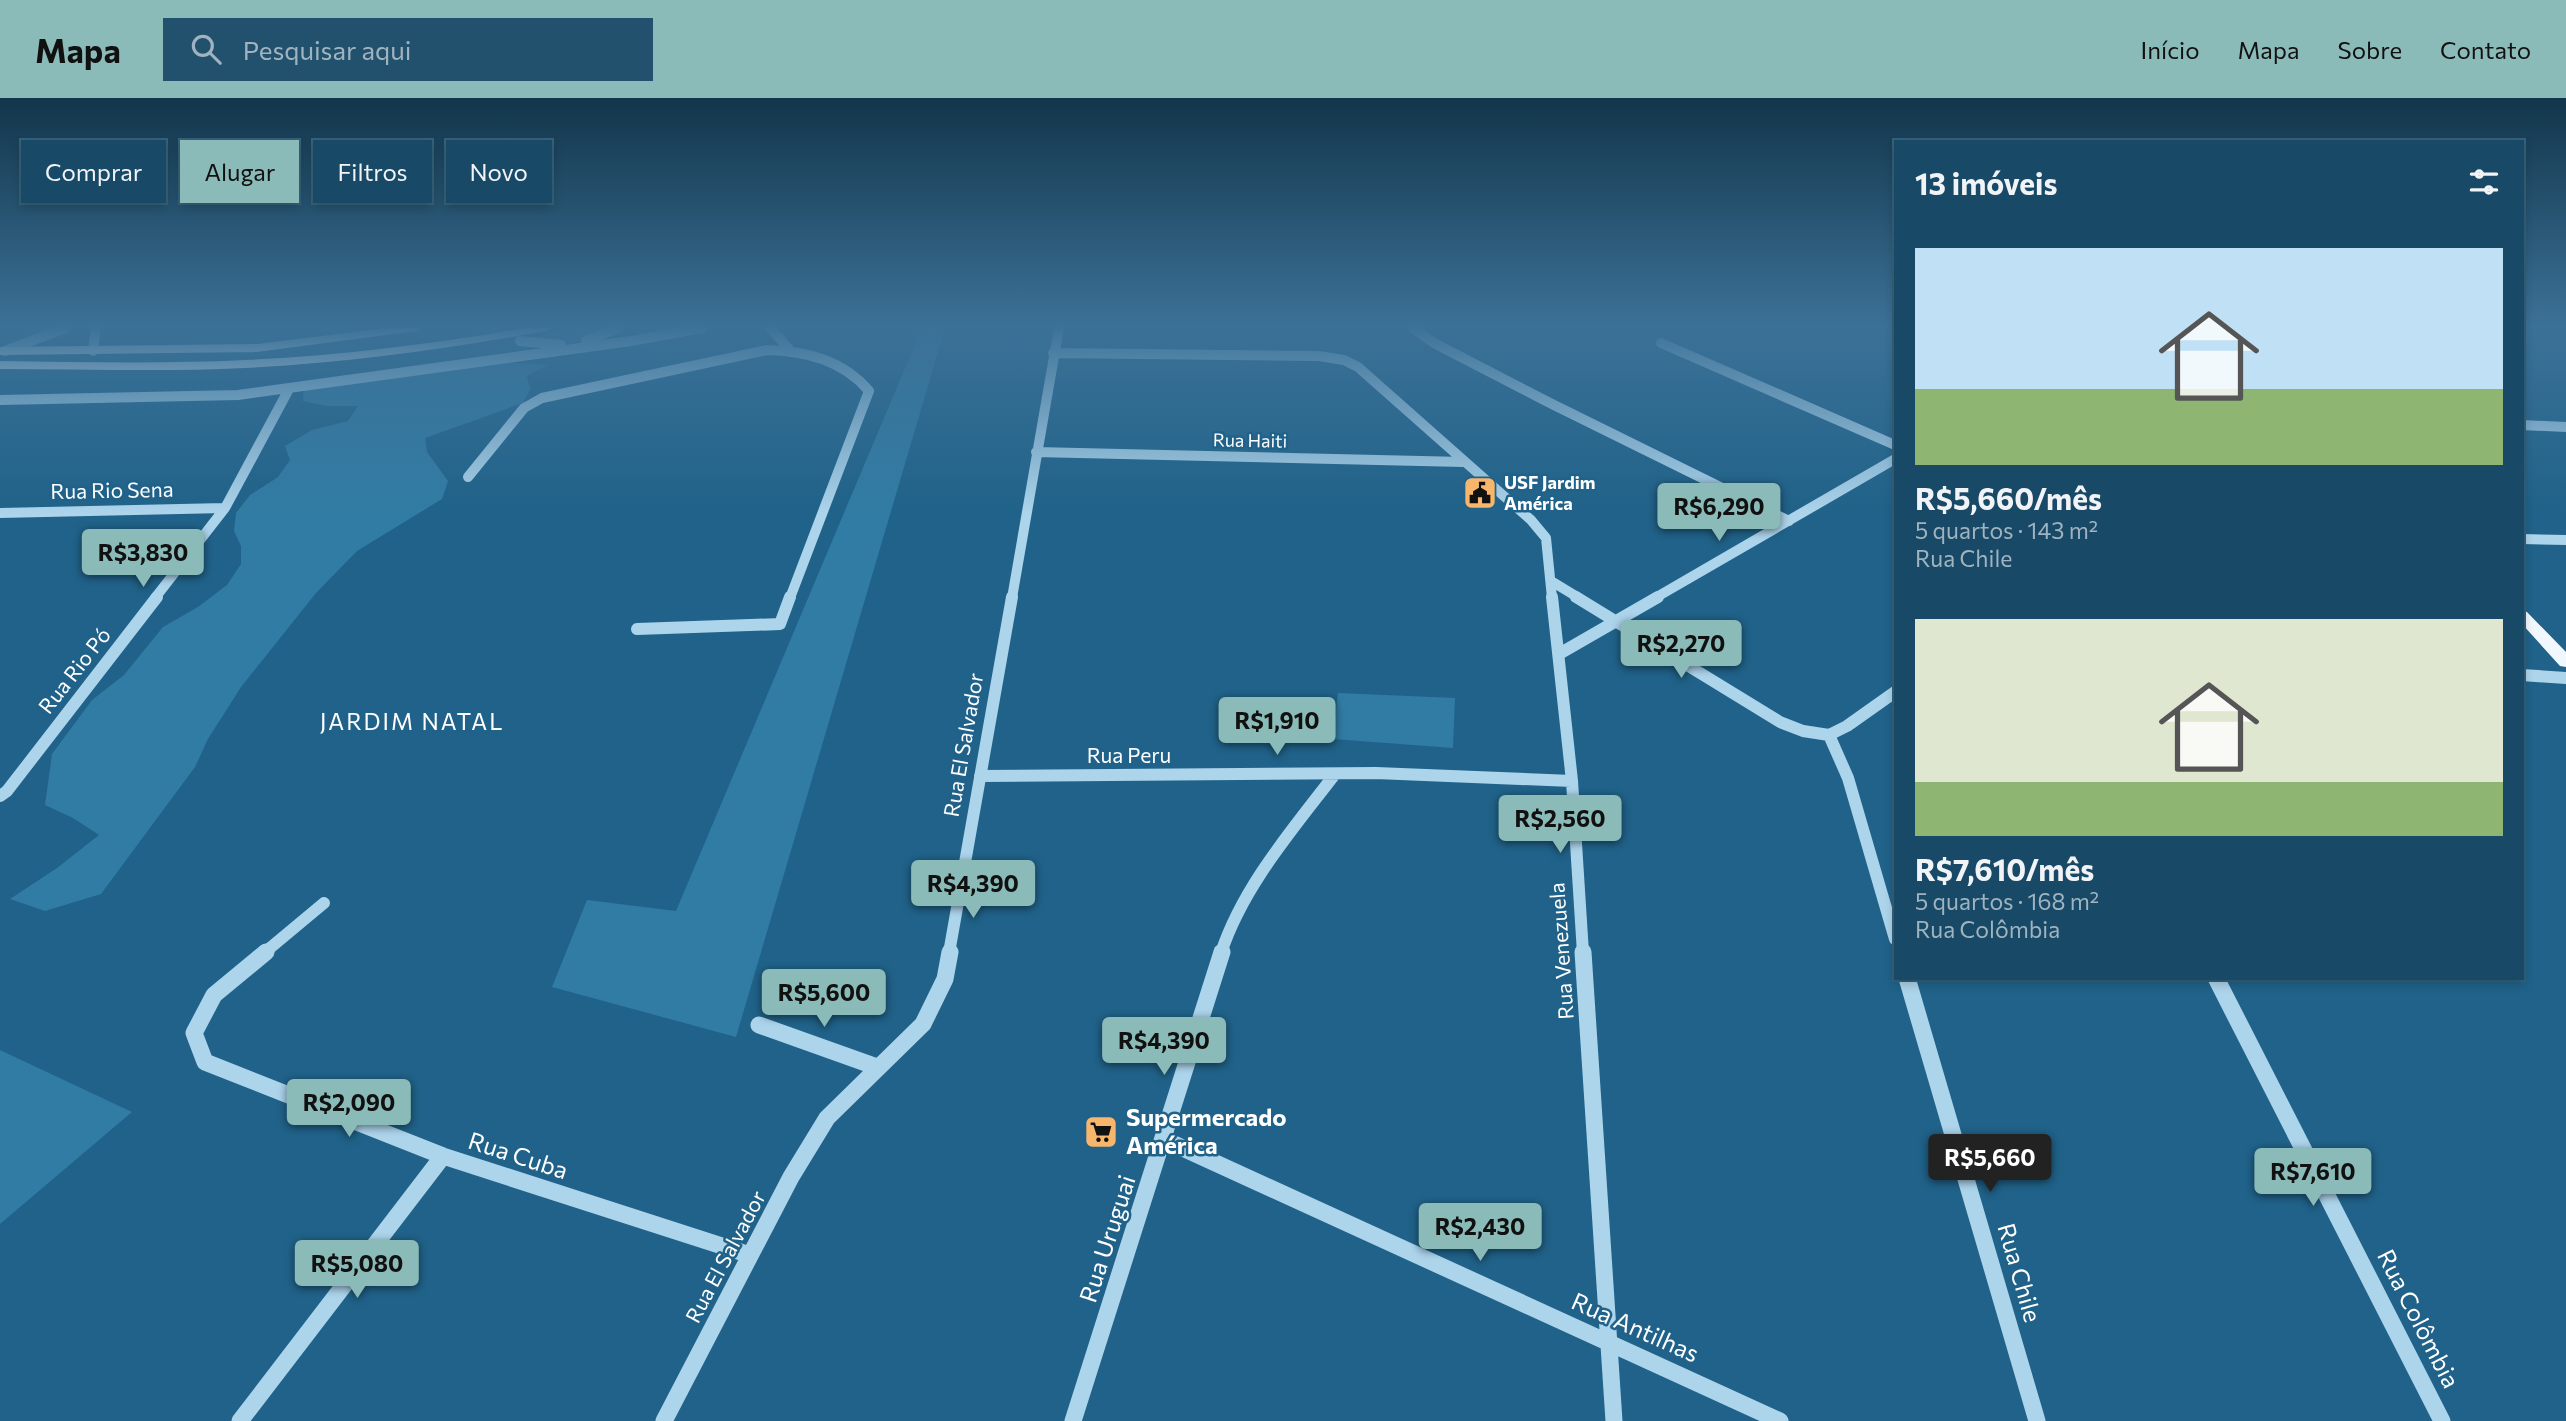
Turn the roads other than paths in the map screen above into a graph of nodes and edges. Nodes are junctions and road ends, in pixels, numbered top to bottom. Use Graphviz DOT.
graph roads {
  1 [pos="289,390"];
  2 [pos="581,390"];
  3 [pos="868,390"];
  4 [pos="1047,390"];
  5 [pos="1383,390"];
  6 [pos="1524,390"];
  7 [pos="1769,390"];
  8 [pos="0,400"];
  9 [pos="2524,425"];
  10 [pos="2566,428"];
  11 [pos="1894,444"];
  12 [pos="1036,452"];
  13 [pos="1894,460"];
  14 [pos="1464,462"];
  15 [pos="468,477"];
  16 [pos="225,508"];
  17 [pos="0,513"];
  18 [pos="1788,521"];
  19 [pos="2524,539"];
  20 [pos="2566,540"];
  21 [pos="1551,581"];
  22 [pos="2524,616"];
  23 [pos="1616,621"];
  24 [pos="637,629"];
  25 [pos="1559,654"];
  26 [pos="2566,662"];
  27 [pos="2524,675"];
  28 [pos="2566,678"];
  29 [pos="1894,693"];
  30 [pos="1829,736"];
  31 [pos="1335,774"];
  32 [pos="980,776"];
  33 [pos="1572,781"];
  34 [pos="0,796"];
  35 [pos="324,903"];
  36 [pos="1894,936"];
  37 [pos="1908,980"];
  38 [pos="2217,980"];
  39 [pos="758,1025"];
  40 [pos="877,1067"];
  41 [pos="1163,1139"];
  42 [pos="443,1156"];
  43 [pos="751,1255"];
  44 [pos="1609,1343"];
  45 [pos="240,1421"];
  46 [pos="664,1421"];
  47 [pos="1073,1421"];
  48 [pos="1614,1421"];
  49 [pos="1780,1421"];
  50 [pos="2037,1421"];
  51 [pos="2442,1421"];
  1 -- 8 [label="street"];
  1 -- 16 [label="street, Rua Rio Pó"];
  2 -- 15 [label="street"];
  3 -- 24 [label="street"];
  4 -- 12 [label="street, Rua El Salvador"];
  5 -- 14 [label="street, Rua Venezuela"];
  6 -- 18 [label="street"];
  7 -- 11 [label="street"];
  9 -- 10 [label="street"];
  12 -- 14 [label="street, Rua Haiti"];
  12 -- 32 [label="street, Rua El Salvador"];
  13 -- 18 [label="street"];
  14 -- 21 [label="street, Rua Venezuela"];
  16 -- 17 [label="street, Rua Rio Sena"];
  16 -- 34 [label="street, Rua Rio Pó"];
  18 -- 23 [label="street"];
  19 -- 20 [label="street"];
  21 -- 23 [label="street"];
  21 -- 25 [label="street, Rua Venezuela"];
  22 -- 26 [label="main road"];
  23 -- 25 [label="street"];
  23 -- 30 [label="street"];
  25 -- 33 [label="street, Rua Venezuela"];
  27 -- 28 [label="street"];
  29 -- 30 [label="street"];
  30 -- 36 [label="street"];
  31 -- 32 [label="street, Rua Peru"];
  31 -- 33 [label="street, Rua Peru"];
  31 -- 41 [label="street, Rua Uruguai"];
  32 -- 40 [label="street, Rua El Salvador"];
  33 -- 44 [label="street, Rua Venezuela"];
  35 -- 42 [label="street, Rua Cuba"];
  37 -- 50 [label="street, Rua Chile"];
  38 -- 51 [label="street, Rua Colômbia"];
  39 -- 40 [label="street"];
  40 -- 43 [label="street, Rua El Salvador"];
  41 -- 44 [label="street, Rua Antilhas"];
  41 -- 47 [label="street, Rua Uruguai"];
  42 -- 43 [label="street, Rua Cuba"];
  42 -- 45 [label="street"];
  43 -- 46 [label="street, Rua El Salvador"];
  44 -- 48 [label="street, Rua Venezuela"];
  44 -- 49 [label="street, Rua Antilhas"];
}
